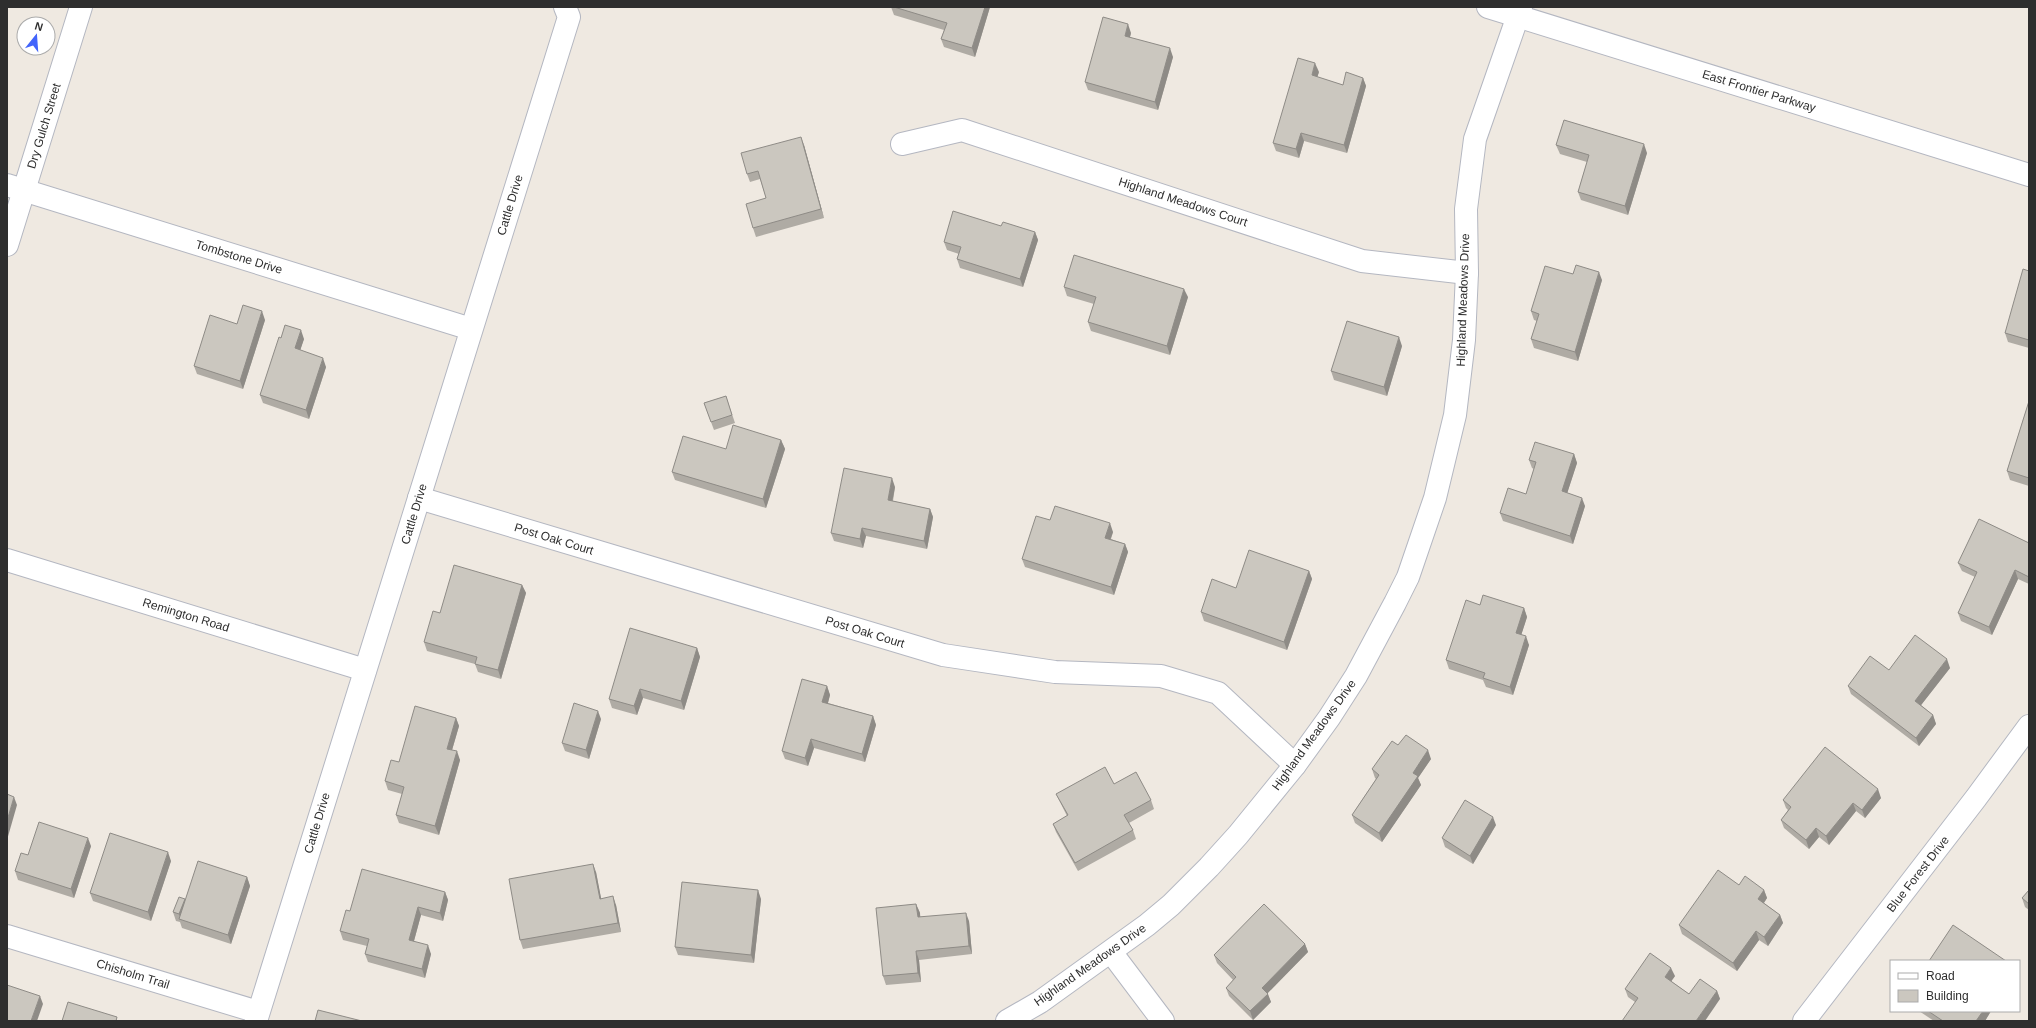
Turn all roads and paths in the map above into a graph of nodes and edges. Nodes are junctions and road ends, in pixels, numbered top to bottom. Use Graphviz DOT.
graph roads {
  1 [pos="81,7"];
  2 [pos="565,7"];
  3 [pos="1488,7"];
  4 [pos="1520,12"];
  5 [pos="902,144"];
  6 [pos="2029,175"];
  7 [pos="16,187"];
  8 [pos="7,245"];
  9 [pos="1467,273"];
  10 [pos="471,329"];
  11 [pos="419,498"];
  12 [pos="7,560"];
  13 [pos="365,670"];
  14 [pos="2029,726"];
  15 [pos="1295,765"];
  16 [pos="7,936"];
  17 [pos="1111,952"];
  18 [pos="257,1017"];
  19 [pos="1007,1021"];
  20 [pos="1163,1021"];
  21 [pos="1804,1021"];
  1 -- 7 [label="street, Dry Gulch Street"];
  2 -- 10 [label="street, Cattle Drive"];
  3 -- 4 [label="street, East Frontier Parkway"];
  4 -- 6 [label="street, East Frontier Parkway"];
  4 -- 9 [label="street, Highland Meadows Drive"];
  5 -- 9 [label="street, Highland Meadows Court"];
  7 -- 8 [label="street, Dry Gulch Street"];
  7 -- 10 [label="street, Tombstone Drive"];
  9 -- 15 [label="street, Highland Meadows Drive"];
  10 -- 11 [label="street, Cattle Drive"];
  11 -- 13 [label="street, Cattle Drive"];
  11 -- 15 [label="street, Post Oak Court"];
  12 -- 13 [label="street, Remington Road"];
  13 -- 18 [label="street, Cattle Drive"];
  14 -- 21 [label="street, Blue Forest Drive"];
  15 -- 17 [label="street, Highland Meadows Drive"];
  16 -- 18 [label="street, Chisholm Trail"];
  17 -- 19 [label="street, Highland Meadows Drive"];
  17 -- 20 [label="street"];
}
